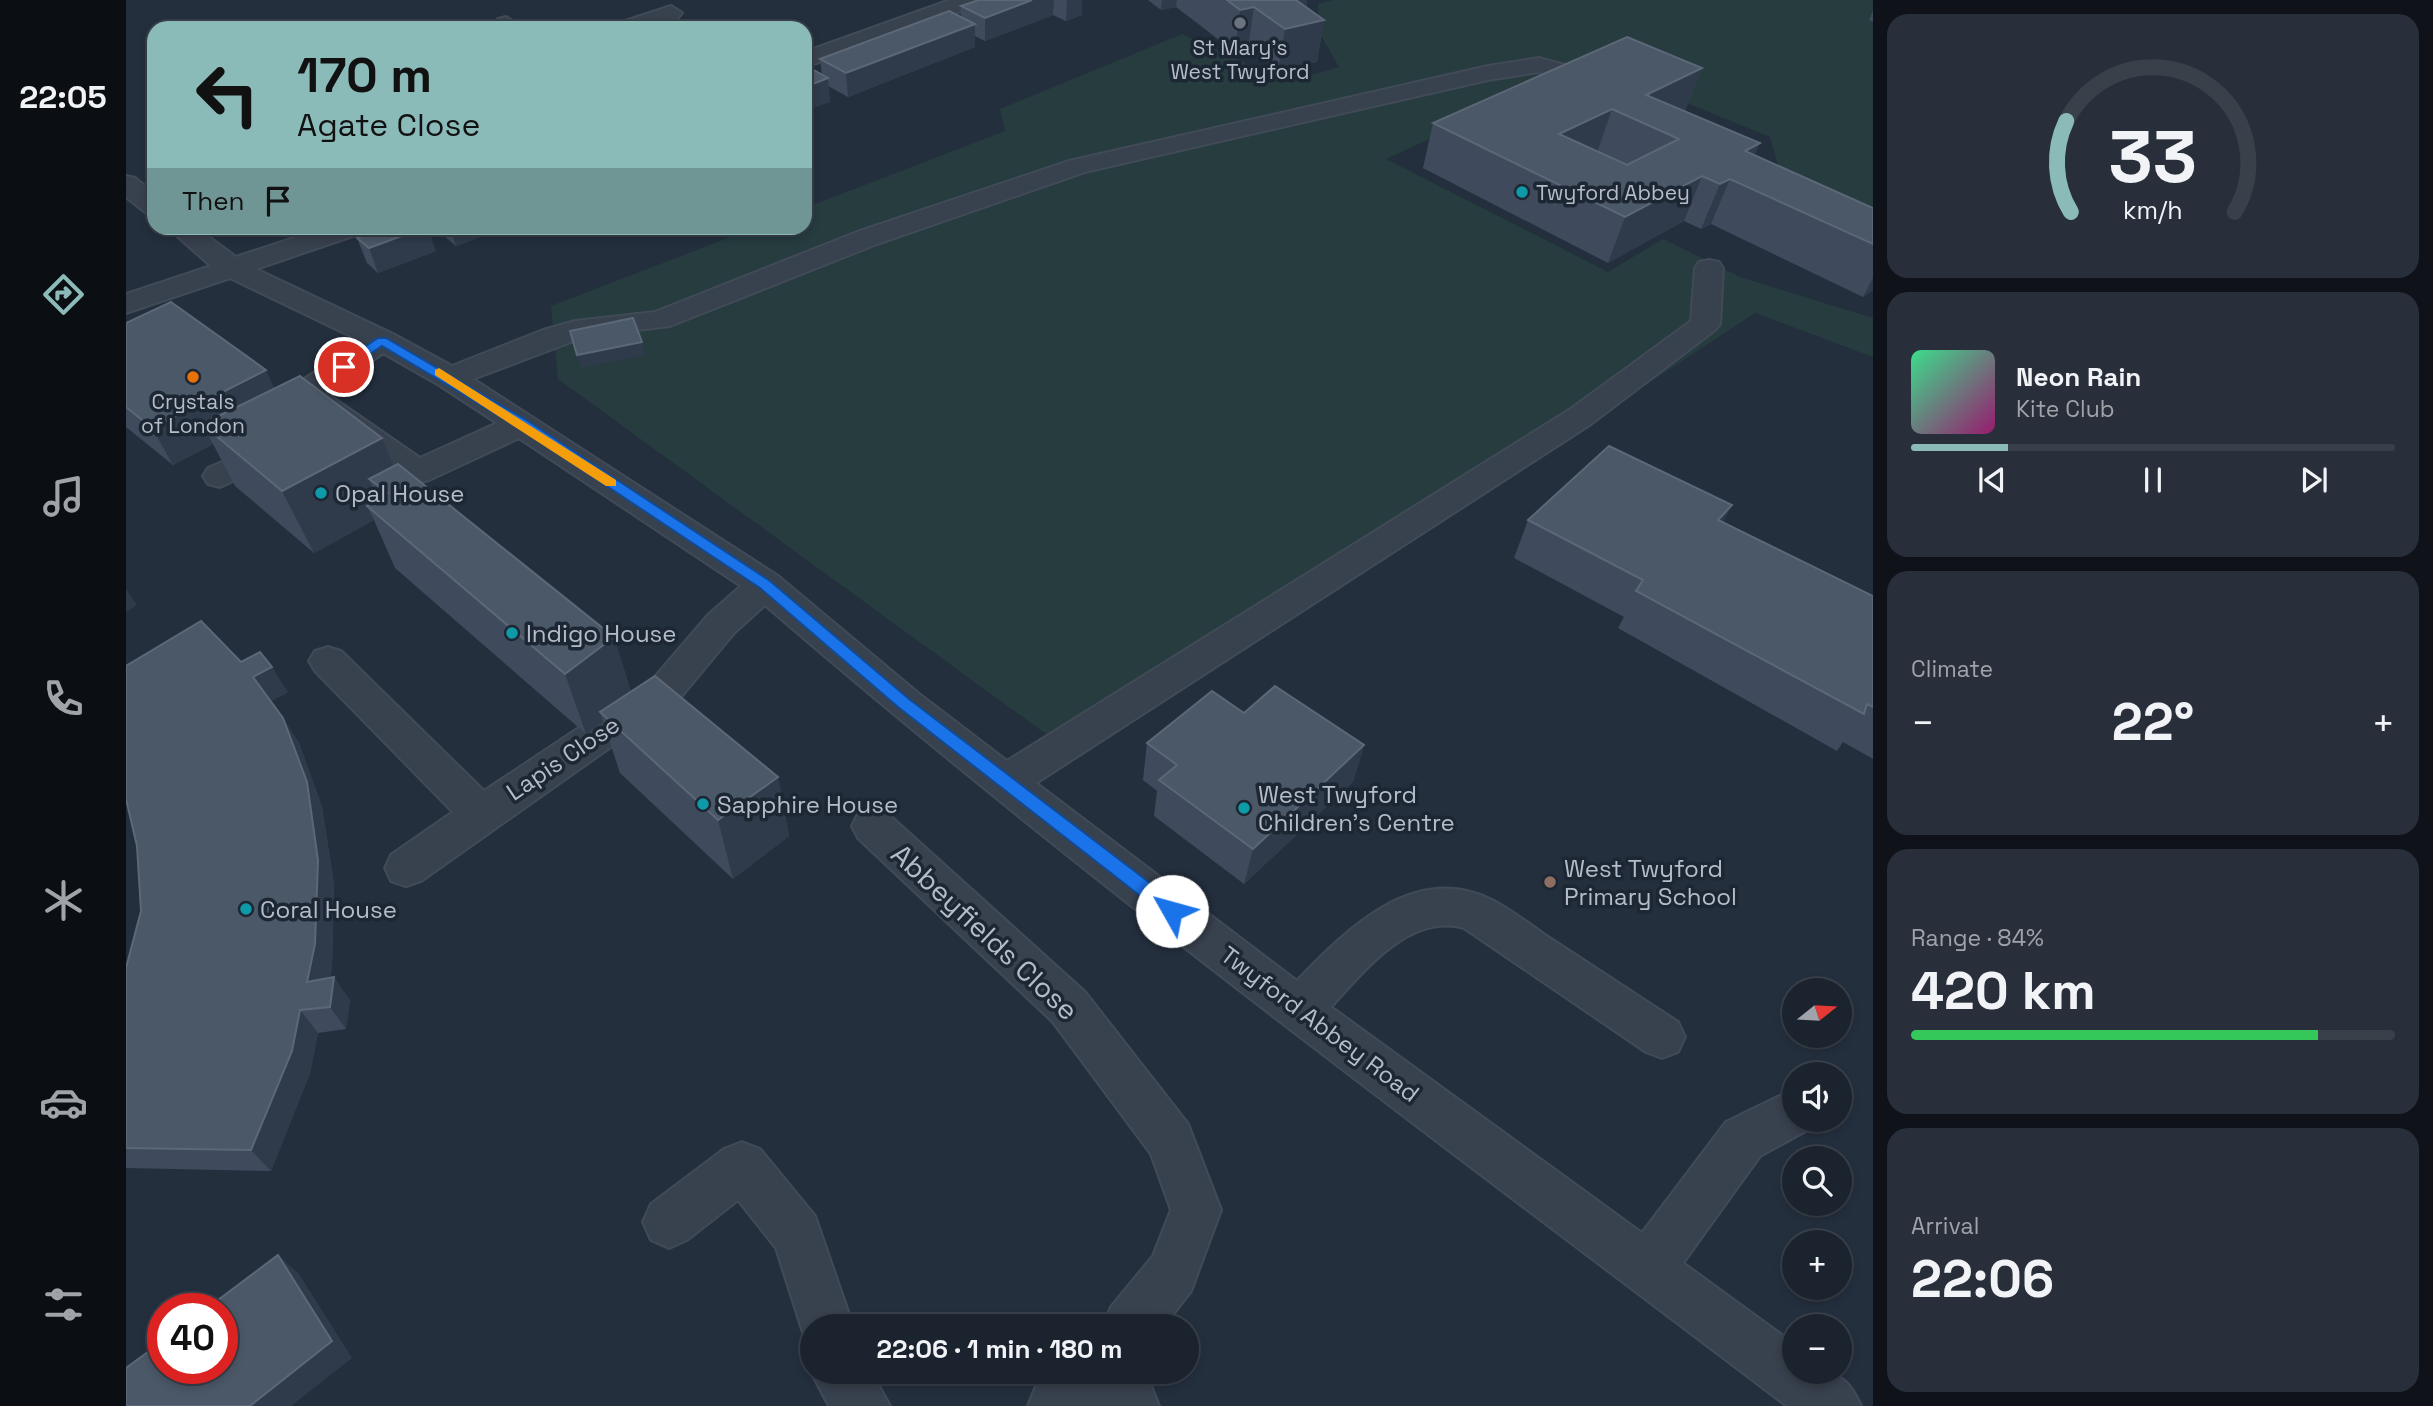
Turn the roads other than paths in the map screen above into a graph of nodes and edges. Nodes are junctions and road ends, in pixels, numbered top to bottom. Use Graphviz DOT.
graph roads {
  1 [pos="970,0"];
  2 [pos="671,13"];
  3 [pos="648,21"];
  4 [pos="812,58"];
  5 [pos="1538,102"];
  6 [pos="126,184"];
  7 [pos="147,200"];
  8 [pos="190,235"];
  9 [pos="329,235"];
  10 [pos="1709,268"];
  11 [pos="233,269"];
  12 [pos="126,304"];
  13 [pos="382,341"];
  14 [pos="450,378"];
  15 [pos="341,418"];
  16 [pos="523,424"];
  17 [pos="220,476"];
  18 [pos="765,584"];
  19 [pos="328,661"];
  20 [pos="1007,781"];
  21 [pos="481,814"];
  22 [pos="873,826"];
  23 [pos="406,868"];
  24 [pos="1299,1010"];
  25 [pos="1662,1037"];
  26 [pos="1782,1118"];
  27 [pos="669,1222"];
  28 [pos="1647,1269"];
  29 [pos="822,1314"];
  30 [pos="1140,1314"];
  31 [pos="846,1384"];
  32 [pos="1081,1384"];
  33 [pos="1108,1384"];
  34 [pos="862,1406"];
  35 [pos="1056,1406"];
  36 [pos="1131,1406"];
  37 [pos="1833,1406"];
  1 -- 4 [label="street"];
  2 -- 3 [label="street"];
  5 -- 14 [label="street"];
  6 -- 7 [label="street"];
  8 -- 11 [label="street, Twyford Abbey Road"];
  9 -- 11 [label="street"];
  10 -- 20 [label="street"];
  11 -- 12 [label="street"];
  11 -- 13 [label="street, Twyford Abbey Road"];
  13 -- 14 [label="street, Twyford Abbey Road"];
  13 -- 15 [label="street"];
  14 -- 16 [label="street, Twyford Abbey Road"];
  15 -- 16 [label="street"];
  15 -- 17 [label="street"];
  16 -- 18 [label="street, Twyford Abbey Road"];
  18 -- 20 [label="street, Twyford Abbey Road"];
  18 -- 21 [label="street, Lapis Close"];
  19 -- 21 [label="street, Lapis Close"];
  20 -- 24 [label="street, Twyford Abbey Road"];
  21 -- 23 [label="street, Lapis Close"];
  22 -- 30 [label="street, Abbeyfields Close"];
  24 -- 25 [label="street"];
  24 -- 28 [label="street, Twyford Abbey Road"];
  26 -- 28 [label="street"];
  27 -- 29 [label="street"];
  28 -- 37 [label="street, Twyford Abbey Road"];
  31 -- 34 [label="street"];
  32 -- 35 [label="street"];
  33 -- 36 [label="street"];
}
